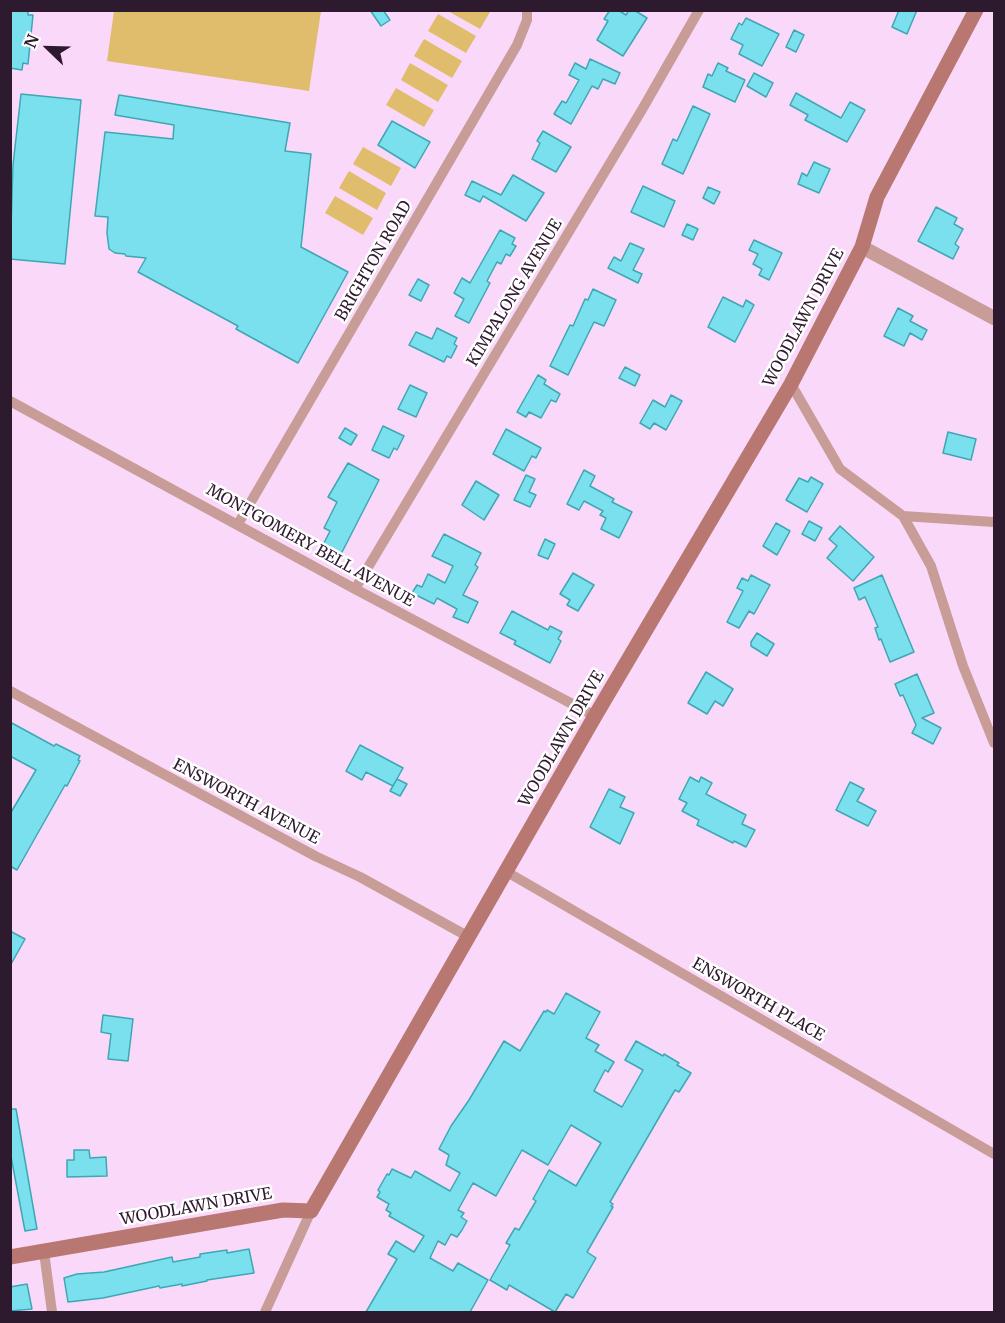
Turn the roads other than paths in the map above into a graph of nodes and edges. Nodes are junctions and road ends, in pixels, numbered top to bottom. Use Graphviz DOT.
graph roads {
  1 [pos="527,10"];
  2 [pos="699,10"];
  3 [pos="976,10"];
  4 [pos="862,247"];
  5 [pos="994,318"];
  6 [pos="791,384"];
  7 [pos="10,401"];
  8 [pos="903,516"];
  9 [pos="994,522"];
  10 [pos="238,524"];
  11 [pos="355,589"];
  12 [pos="10,691"];
  13 [pos="595,716"];
  14 [pos="994,743"];
  15 [pos="507,872"];
  16 [pos="469,937"];
  17 [pos="994,1154"];
  18 [pos="311,1211"];
  19 [pos="44,1252"];
  20 [pos="10,1257"];
  21 [pos="52,1312"];
  22 [pos="265,1312"];
  1 -- 10 [label="street, BRIGHTON ROAD"];
  2 -- 11 [label="street, KIMPALONG AVENUE"];
  3 -- 4 [label="main road, WOODLAWN DRIVE"];
  4 -- 5 [label="street"];
  4 -- 6 [label="main road, WOODLAWN DRIVE"];
  6 -- 8 [label="street"];
  6 -- 13 [label="main road, WOODLAWN DRIVE"];
  7 -- 10 [label="street, MONTGOMERY BELL AVENUE"];
  8 -- 9 [label="street"];
  8 -- 14 [label="street"];
  10 -- 11 [label="street, MONTGOMERY BELL AVENUE"];
  11 -- 13 [label="street, MONTGOMERY BELL AVENUE"];
  12 -- 16 [label="street, ENSWORTH AVENUE"];
  13 -- 15 [label="main road, WOODLAWN DRIVE"];
  15 -- 16 [label="main road, WOODLAWN DRIVE"];
  15 -- 17 [label="street, ENSWORTH PLACE"];
  16 -- 18 [label="main road, WOODLAWN DRIVE"];
  18 -- 19 [label="main road, WOODLAWN DRIVE"];
  18 -- 22 [label="street"];
  19 -- 20 [label="main road, WOODLAWN DRIVE"];
  19 -- 21 [label="street"];
}
